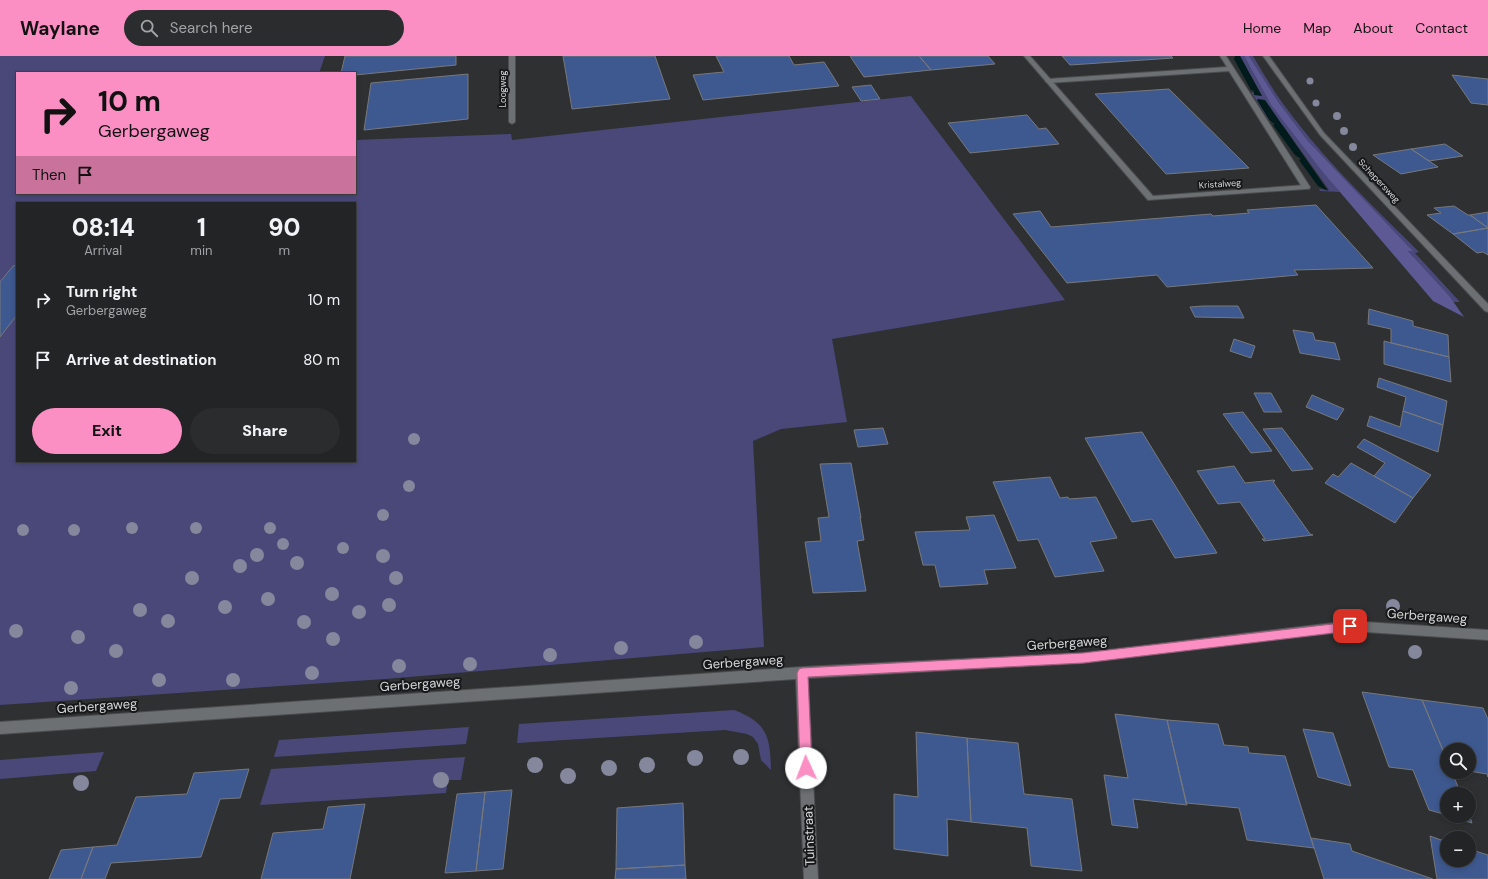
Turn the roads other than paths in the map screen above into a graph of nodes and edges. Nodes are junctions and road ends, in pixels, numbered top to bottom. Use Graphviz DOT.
graph roads {
  1 [pos="512,56"];
  2 [pos="1027,56"];
  3 [pos="1223,56"];
  4 [pos="1266,56"];
  5 [pos="1231,69"];
  6 [pos="1048,81"];
  7 [pos="512,122"];
  8 [pos="1488,309"];
  9 [pos="1488,635"];
  10 [pos="802,673"];
  11 [pos="0,728"];
  12 [pos="811,879"];
  1 -- 7 [label="street, Loogweg"];
  2 -- 6 [label="street, Kristalweg"];
  3 -- 5 [label="street, Kristalweg"];
  4 -- 8 [label="street, Schepersweg"];
  5 -- 6 [label="street"];
  5 -- 6 [label="street, Kristalweg"];
  9 -- 10 [label="street, Gerbergaweg"];
  10 -- 11 [label="street, Gerbergaweg"];
  10 -- 12 [label="street, Tuinstraat"];
}
